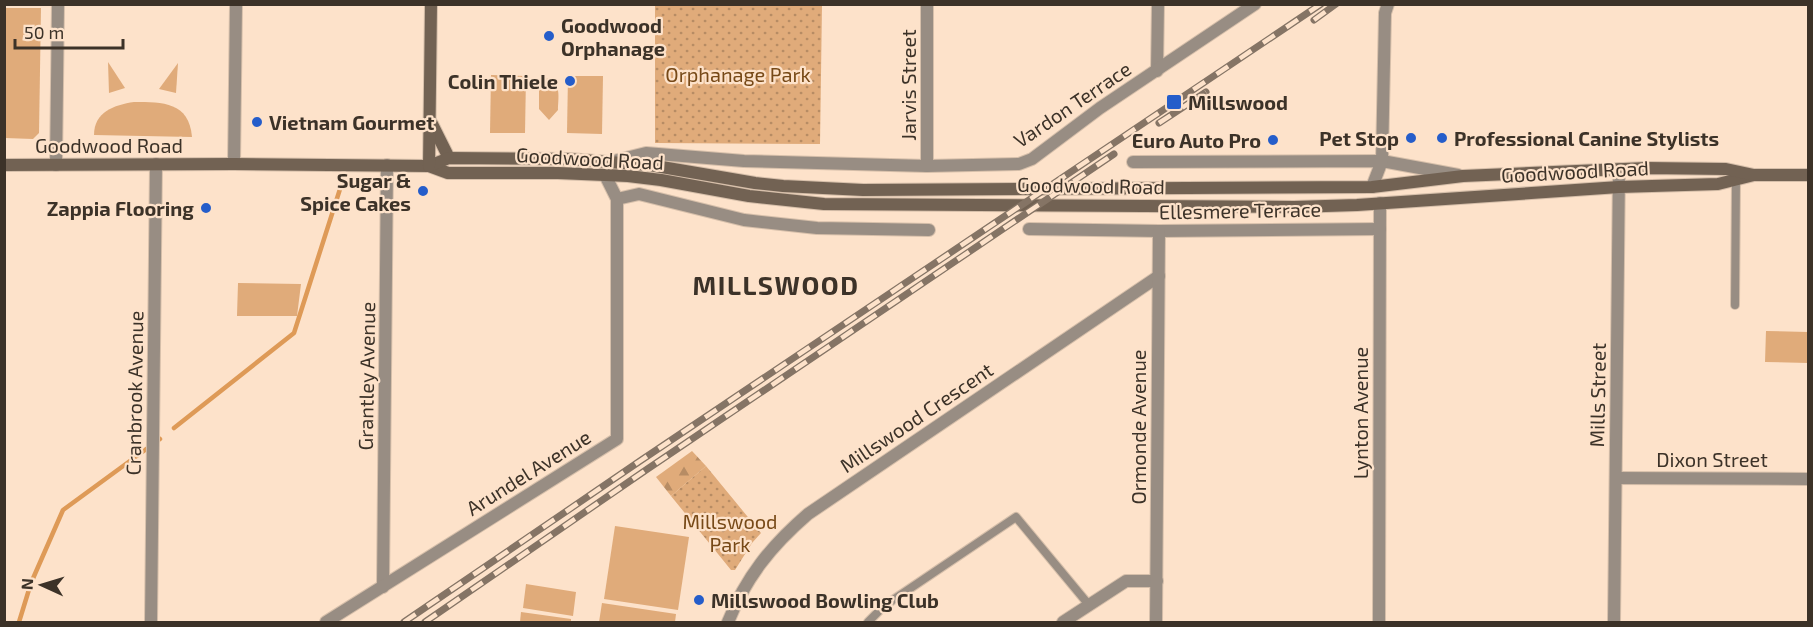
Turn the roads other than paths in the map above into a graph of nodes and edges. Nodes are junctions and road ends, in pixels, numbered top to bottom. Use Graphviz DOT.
graph roads {
  1 [pos="58,4"];
  2 [pos="236,4"];
  3 [pos="431,4"];
  4 [pos="927,4"];
  5 [pos="1158,4"];
  6 [pos="1255,4"];
  7 [pos="1388,4"];
  8 [pos="1157,71"];
  9 [pos="430,118"];
  10 [pos="450,158"];
  11 [pos="744,161"];
  12 [pos="1382,161"];
  13 [pos="610,162"];
  14 [pos="1133,162"];
  15 [pos="156,164"];
  16 [pos="234,164"];
  17 [pos="4,165"];
  18 [pos="56,165"];
  19 [pos="387,165"];
  20 [pos="429,166"];
  21 [pos="927,166"];
  22 [pos="1619,169"];
  23 [pos="605,174"];
  24 [pos="1754,175"];
  25 [pos="1809,175"];
  26 [pos="1462,176"];
  27 [pos="732,178"];
  28 [pos="1736,179"];
  29 [pos="1372,187"];
  30 [pos="1619,187"];
  31 [pos="617,199"];
  32 [pos="1380,203"];
  33 [pos="1029,229"];
  34 [pos="1380,229"];
  35 [pos="929,230"];
  36 [pos="1159,231"];
  37 [pos="1159,276"];
  38 [pos="1735,305"];
  39 [pos="1616,478"];
  40 [pos="1809,479"];
  41 [pos="1157,581"];
  42 [pos="383,587"];
  43 [pos="1089,605"];
  44 [pos="151,622"];
  45 [pos="326,622"];
  46 [pos="728,622"];
  47 [pos="868,622"];
  48 [pos="1063,622"];
  49 [pos="1156,622"];
  50 [pos="1379,622"];
  51 [pos="1614,622"];
  1 -- 18 [label="street"];
  2 -- 16 [label="street"];
  3 -- 9 [label="main road"];
  4 -- 21 [label="street, Jarvis Street"];
  5 -- 8 [label="street"];
  6 -- 8 [label="street, Vardon Terrace"];
  7 -- 12 [label="street"];
  8 -- 21 [label="street, Vardon Terrace"];
  9 -- 10 [label="main road"];
  9 -- 20 [label="main road"];
  10 -- 13 [label="main road, Goodwood Road"];
  10 -- 20 [label="main road, Goodwood Road"];
  11 -- 13 [label="street, Vardon Terrace"];
  11 -- 21 [label="street, Vardon Terrace"];
  11 -- 27 [label="street"];
  12 -- 14 [label="street, Goodwood Road"];
  12 -- 26 [label="street, Goodwood Road"];
  12 -- 29 [label="street"];
  13 -- 27 [label="main road, Goodwood Road"];
  15 -- 16 [label="main road, Goodwood Road"];
  15 -- 18 [label="main road, Goodwood Road"];
  15 -- 44 [label="street, Cranbrook Avenue"];
  16 -- 19 [label="main road, Goodwood Road"];
  17 -- 18 [label="main road, Goodwood Road"];
  19 -- 20 [label="main road, Goodwood Road"];
  19 -- 42 [label="street, Grantley Avenue"];
  20 -- 23 [label="main road, Goodwood Road"];
  22 -- 24 [label="main road, Goodwood Road"];
  22 -- 26 [label="main road, Goodwood Road"];
  22 -- 30 [label="street, Mills Street"];
  23 -- 31 [label="street, Arundel Avenue"];
  23 -- 32 [label="main road, Goodwood Road"];
  24 -- 25 [label="main road, Goodwood Road"];
  24 -- 28 [label="main road, Goodwood Road"];
  26 -- 29 [label="main road, Goodwood Road"];
  27 -- 29 [label="main road, Goodwood Road"];
  28 -- 30 [label="main road, Goodwood Road"];
  28 -- 38 [label="lane"];
  30 -- 32 [label="main road, Goodwood Road"];
  30 -- 39 [label="street, Mills Street"];
  31 -- 35 [label="street"];
  31 -- 42 [label="street, Arundel Avenue"];
  32 -- 34 [label="street, Lynton Avenue"];
  33 -- 36 [label="street, Ellesmere Terrace"];
  34 -- 36 [label="street, Ellesmere Terrace"];
  34 -- 50 [label="street, Lynton Avenue"];
  36 -- 37 [label="street, Ormonde Avenue"];
  37 -- 41 [label="street, Ormonde Avenue"];
  37 -- 46 [label="street, Millswood Crescent"];
  39 -- 40 [label="street, Dixon Street"];
  39 -- 51 [label="street, Mills Street"];
  41 -- 43 [label="street"];
  41 -- 49 [label="street, Ormonde Avenue"];
  42 -- 45 [label="street, Arundel Avenue"];
  43 -- 47 [label="lane"];
  43 -- 48 [label="street"];
}
